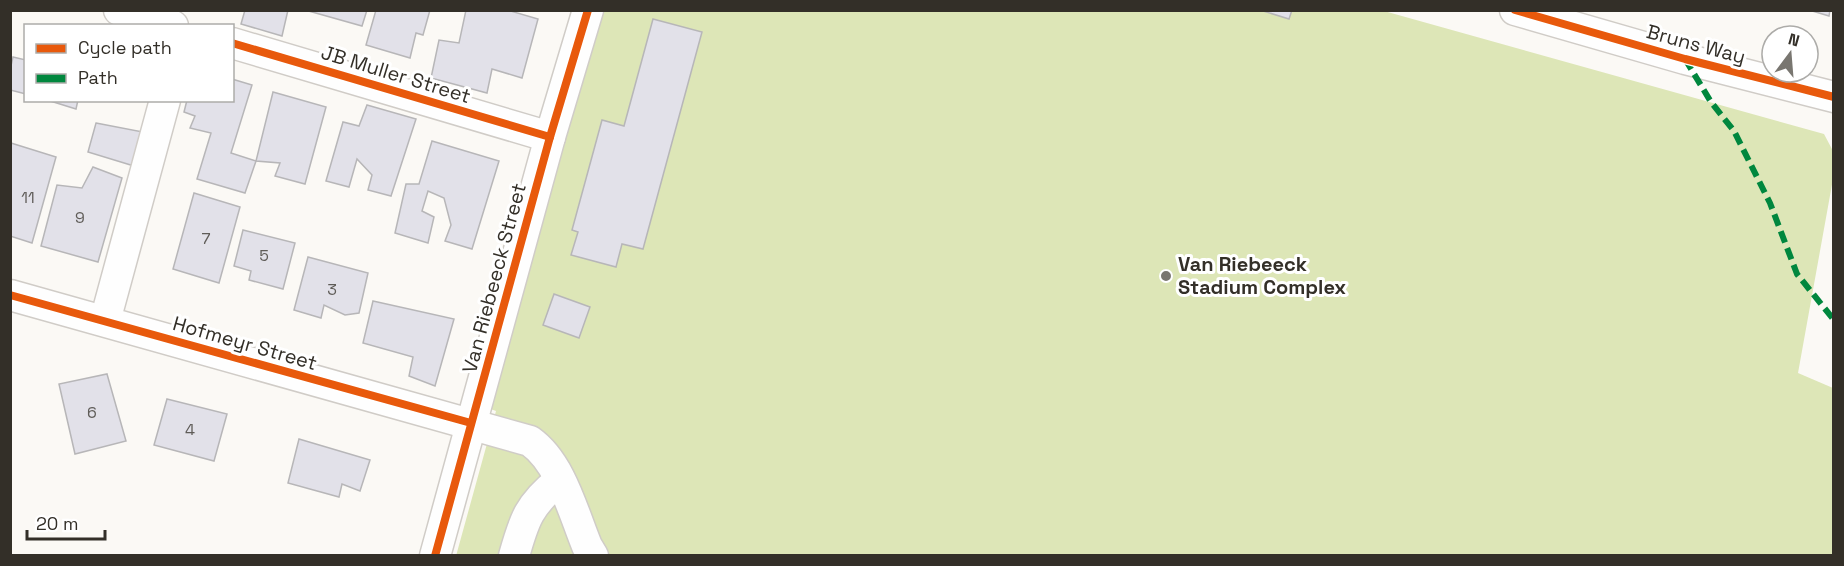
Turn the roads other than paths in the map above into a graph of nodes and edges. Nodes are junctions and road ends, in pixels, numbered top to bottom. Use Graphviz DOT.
graph roads {
  1 [pos="119,10"];
  2 [pos="588,10"];
  3 [pos="1515,10"];
  4 [pos="166,24"];
  5 [pos="234,44"];
  6 [pos="1833,97"];
  7 [pos="164,102"];
  8 [pos="550,137"];
  9 [pos="10,296"];
  10 [pos="105,321"];
  11 [pos="471,423"];
  12 [pos="560,480"];
  13 [pos="435,555"];
  14 [pos="514,555"];
  15 [pos="592,555"];
  1 -- 4 [label="street"];
  2 -- 8 [label="street, Van Riebeeck Street"];
  3 -- 6 [label="street, Bruns Way"];
  5 -- 8 [label="street, JB Muller Street"];
  7 -- 10 [label="street"];
  8 -- 11 [label="street, Van Riebeeck Street"];
  9 -- 10 [label="street, Hofmeyr Street"];
  10 -- 11 [label="street, Hofmeyr Street"];
  11 -- 12 [label="street, Hofmeyr Street"];
  11 -- 13 [label="street, Van Riebeeck Street"];
  12 -- 14 [label="street"];
  12 -- 15 [label="street, Hofmeyr Street"];
}
